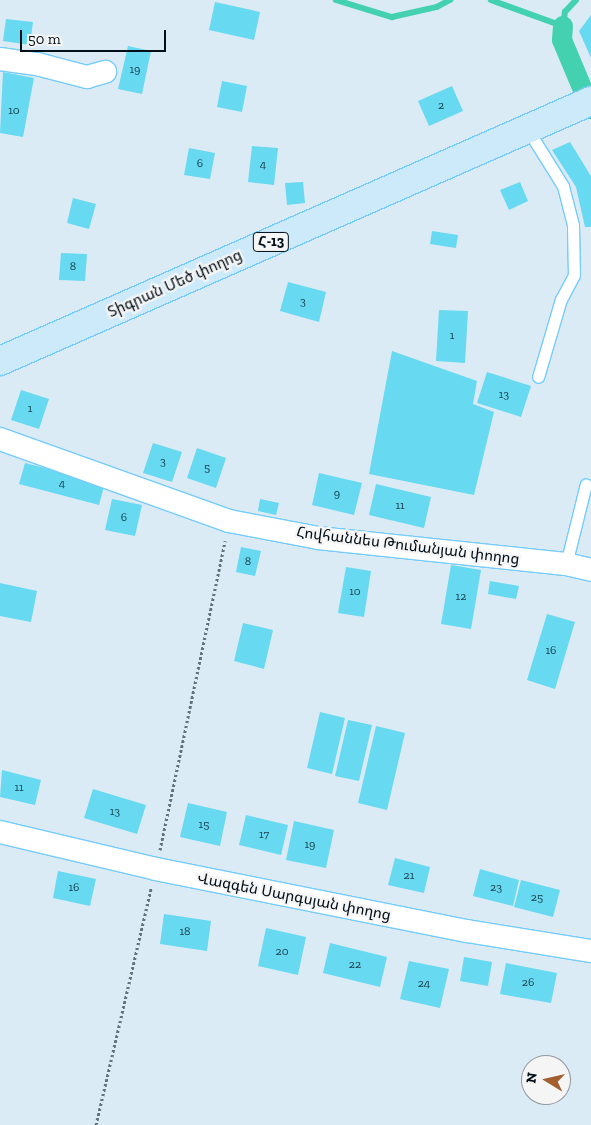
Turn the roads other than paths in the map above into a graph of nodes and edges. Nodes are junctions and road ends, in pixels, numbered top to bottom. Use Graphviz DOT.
graph roads {
  1 [pos="0,59"];
  2 [pos="105,72"];
  3 [pos="591,101"];
  4 [pos="535,127"];
  5 [pos="0,361"];
  6 [pos="538,378"];
  7 [pos="0,439"];
  8 [pos="586,484"];
  9 [pos="566,564"];
  10 [pos="591,570"];
  11 [pos="0,832"];
  12 [pos="591,952"];
  1 -- 2 [label="street"];
  3 -- 4 [label="main road, Հ-13"];
  4 -- 5 [label="main road, Տիգրան Մեծ փողոց / Հ-13"];
  4 -- 6 [label="lane"];
  7 -- 9 [label="street, Հովհաննես Թումանյան փողոց"];
  8 -- 9 [label="lane"];
  9 -- 10 [label="street, Հովհաննես Թումանյան փողոց"];
  11 -- 12 [label="street, Վազգեն Սարգսյան փողոց"];
}
